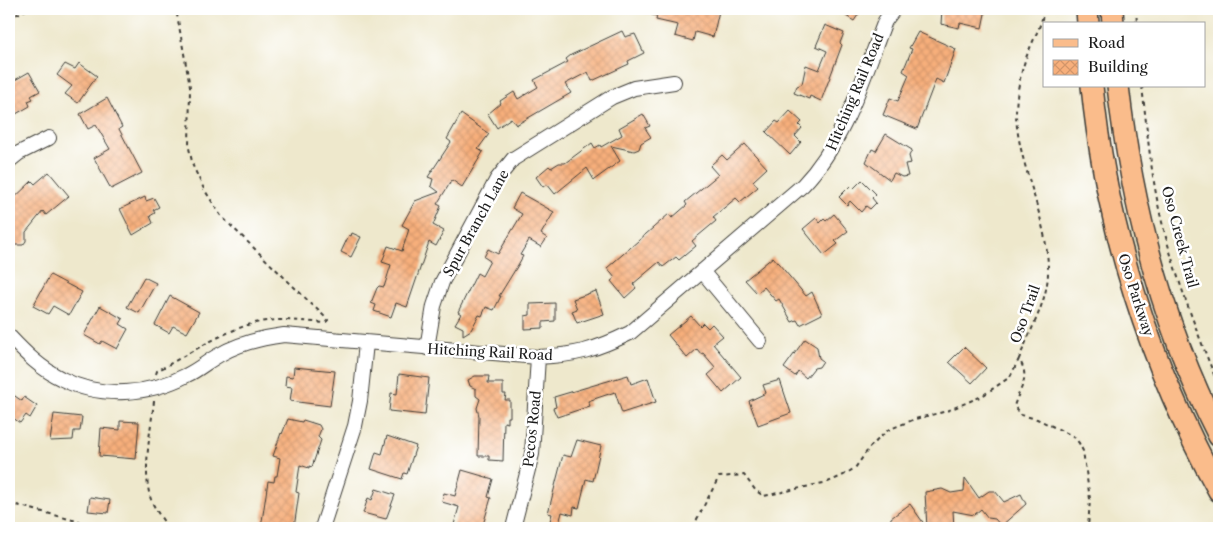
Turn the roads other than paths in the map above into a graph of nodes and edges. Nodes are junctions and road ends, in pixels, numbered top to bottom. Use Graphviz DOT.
graph roads {
  1 [pos="894,9"];
  2 [pos="1087,9"];
  3 [pos="1112,9"];
  4 [pos="1088,22"];
  5 [pos="1113,22"];
  6 [pos="674,82"];
  7 [pos="1092,88"];
  8 [pos="1118,88"];
  9 [pos="49,138"];
  10 [pos="9,162"];
  11 [pos="702,272"];
  12 [pos="9,336"];
  13 [pos="760,341"];
  14 [pos="366,343"];
  15 [pos="427,348"];
  16 [pos="538,358"];
  17 [pos="1219,436"];
  18 [pos="1219,491"];
  19 [pos="322,528"];
  20 [pos="513,528"];
  1 -- 11 [label="street, Hitching Rail Road"];
  2 -- 4 [label="main road"];
  3 -- 5 [label="main road"];
  6 -- 15 [label="street, Spur Branch Lane"];
  7 -- 18 [label="main road, Oso Parkway"];
  8 -- 17 [label="main road, Oso Parkway"];
  9 -- 10 [label="street"];
  11 -- 13 [label="street"];
  11 -- 16 [label="street, Hitching Rail Road"];
  12 -- 14 [label="street, Hitching Rail Road"];
  14 -- 15 [label="street, Hitching Rail Road"];
  14 -- 19 [label="street"];
  15 -- 16 [label="street, Hitching Rail Road"];
  16 -- 20 [label="street, Pecos Road"];
}
